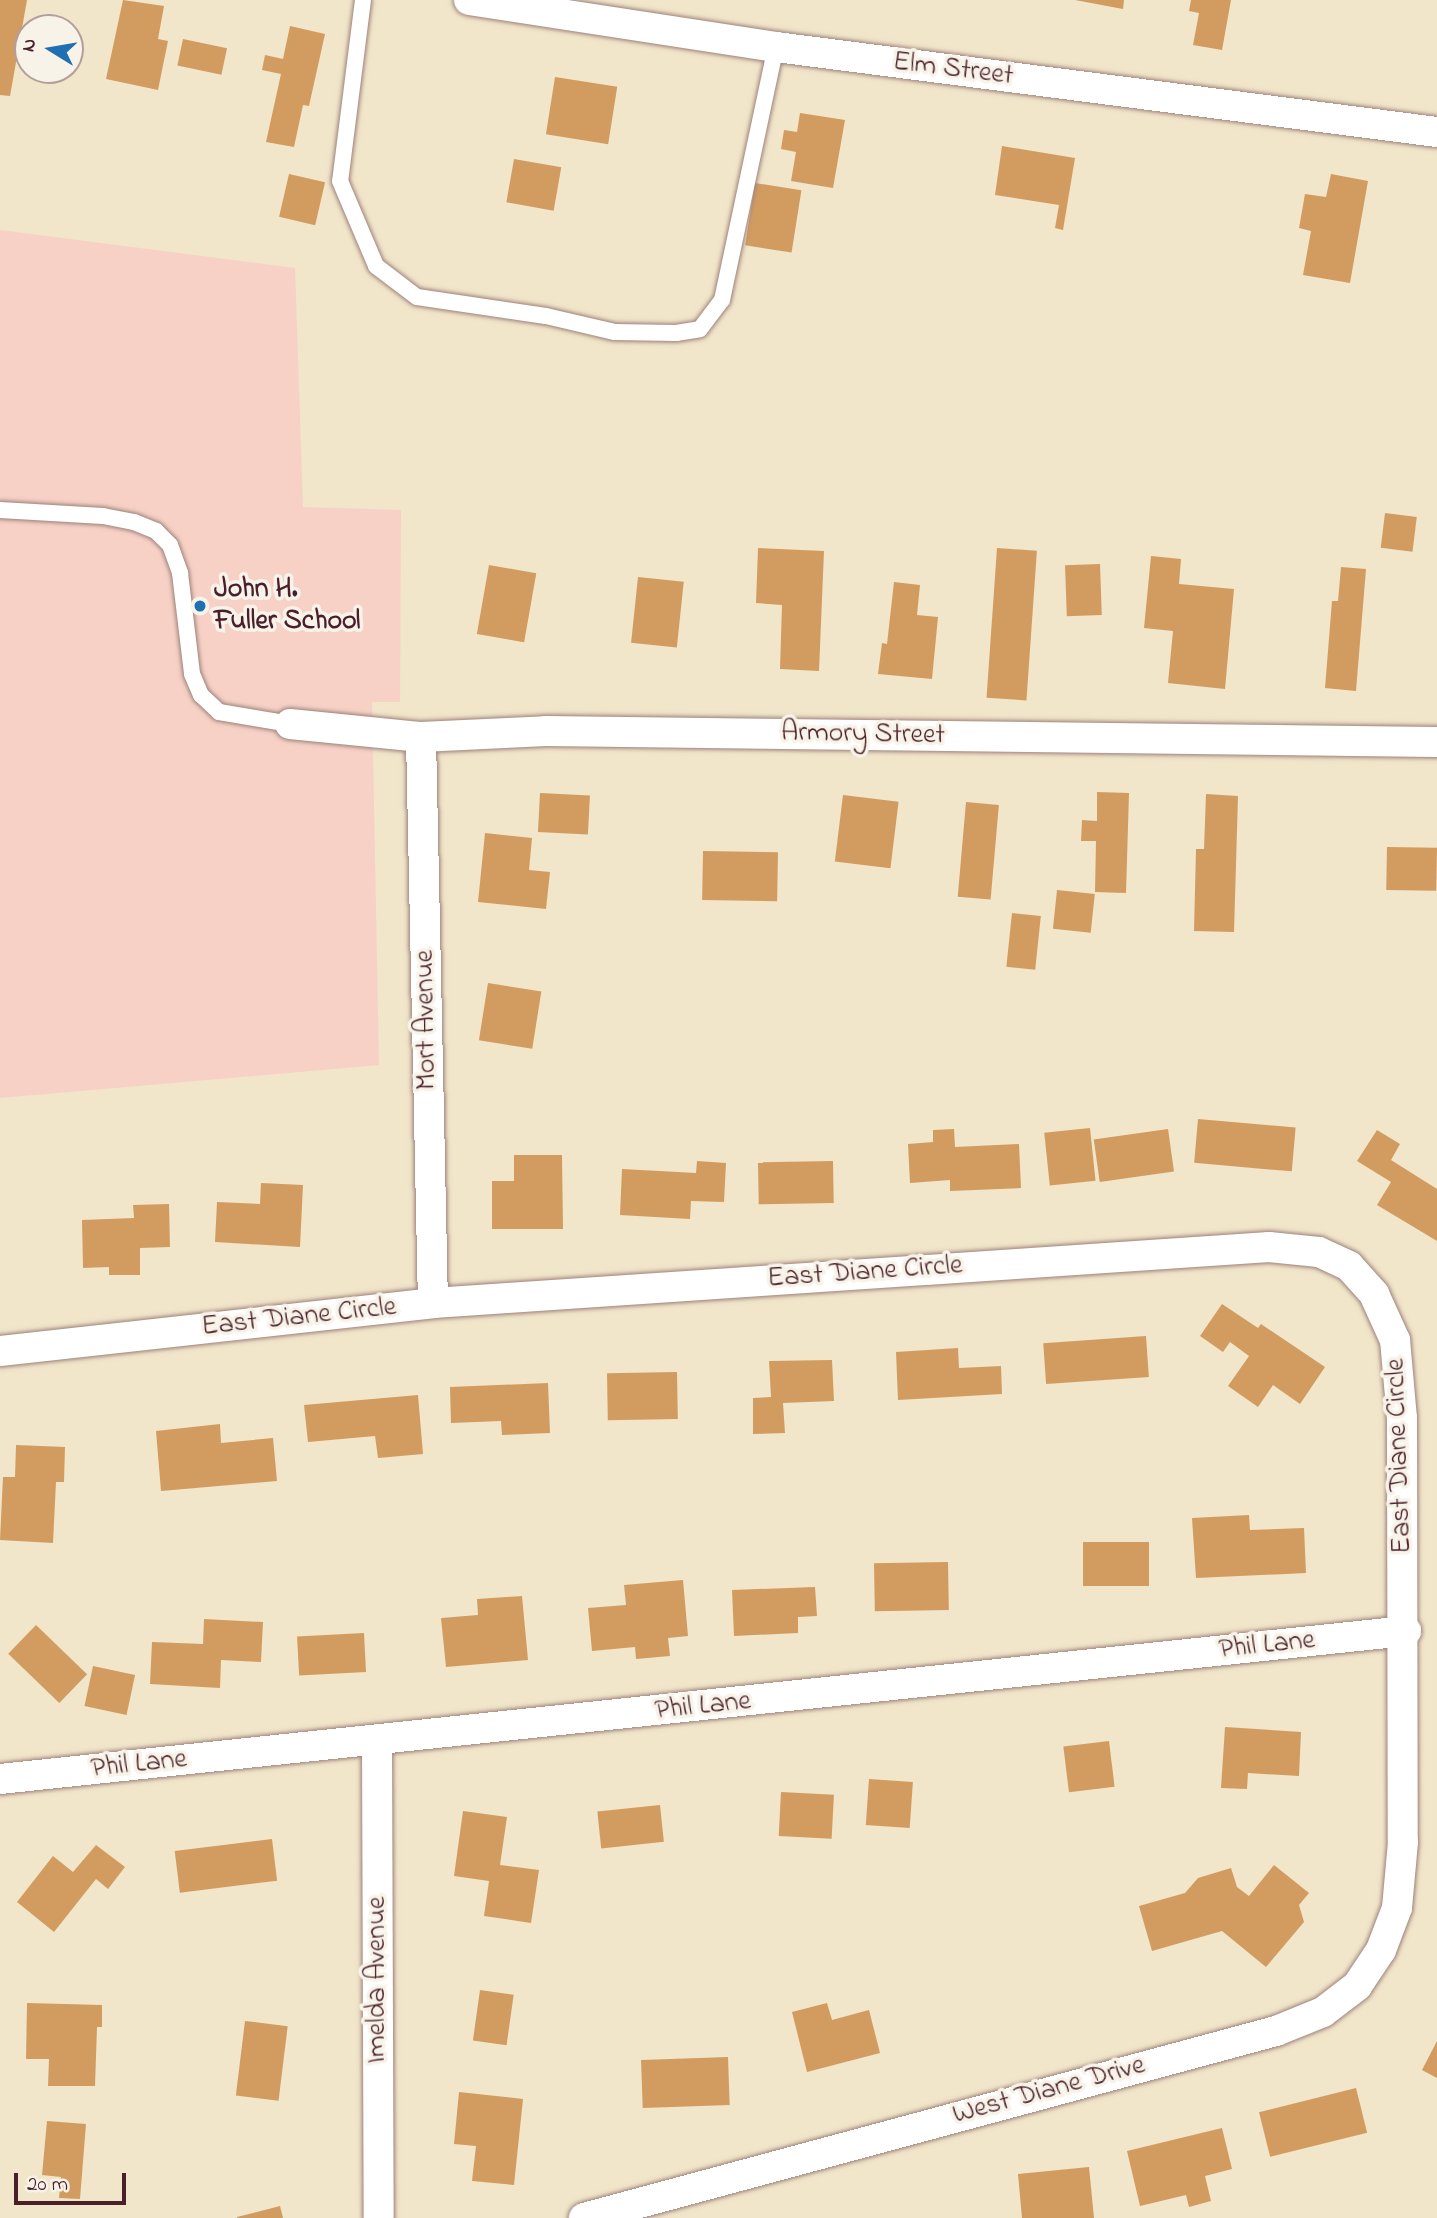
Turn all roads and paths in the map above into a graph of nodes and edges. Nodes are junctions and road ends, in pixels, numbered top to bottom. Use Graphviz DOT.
graph roads {
  1 [pos="363,0"];
  2 [pos="469,0"];
  3 [pos="776,47"];
  4 [pos="1437,132"];
  5 [pos="0,510"];
  6 [pos="290,724"];
  7 [pos="421,737"];
  8 [pos="1437,742"];
  9 [pos="433,1303"];
  10 [pos="0,1350"];
  11 [pos="1406,1631"];
  12 [pos="377,1742"];
  13 [pos="0,1779"];
  14 [pos="1403,1842"];
  15 [pos="379,2218"];
  16 [pos="584,2218"];
  1 -- 3 [label="lane"];
  2 -- 3 [label="street, Elm Street"];
  3 -- 4 [label="street, Elm Street"];
  5 -- 6 [label="lane"];
  6 -- 7 [label="street, Armory Street"];
  7 -- 8 [label="street, Armory Street"];
  7 -- 9 [label="street, Mort Avenue"];
  9 -- 10 [label="street, East Diane Circle"];
  9 -- 11 [label="street, East Diane Circle"];
  11 -- 12 [label="street, Phil Lane"];
  11 -- 14 [label="street, East Diane Circle"];
  12 -- 13 [label="street, Phil Lane"];
  12 -- 15 [label="street, Imelda Avenue"];
  14 -- 16 [label="street, West Diane Drive"];
}
